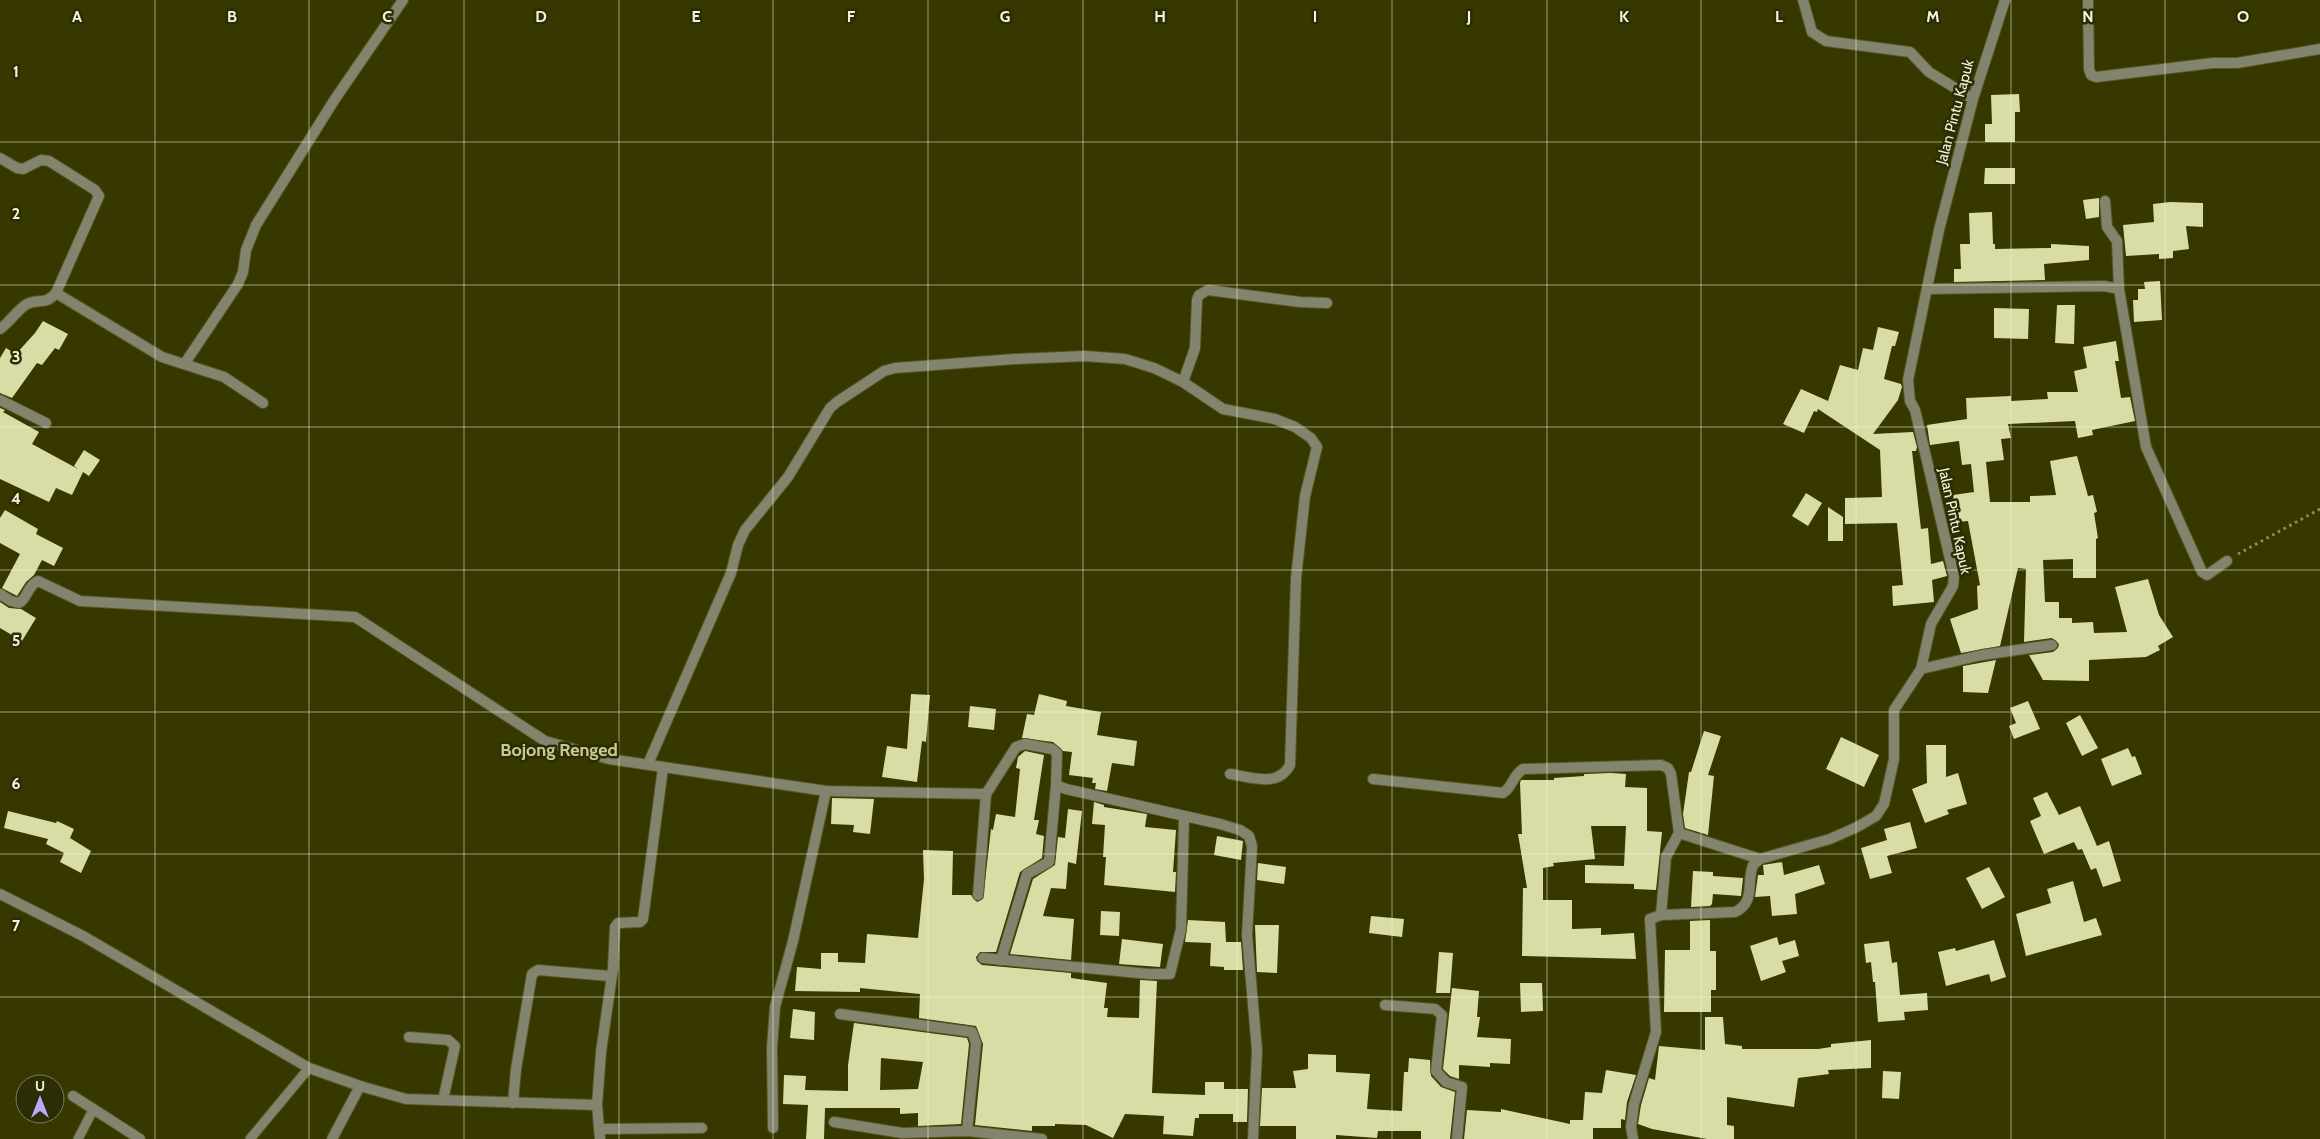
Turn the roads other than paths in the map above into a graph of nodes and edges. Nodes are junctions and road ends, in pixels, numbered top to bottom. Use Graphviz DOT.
graph roads {
  1 [pos="403,0"];
  2 [pos="1803,0"];
  3 [pos="2005,0"];
  4 [pos="2088,0"];
  5 [pos="2320,48"];
  6 [pos="1973,99"];
  7 [pos="0,158"];
  8 [pos="2105,201"];
  9 [pos="2119,288"];
  10 [pos="1928,289"];
  11 [pos="56,293"];
  12 [pos="1327,302"];
  13 [pos="0,329"];
  14 [pos="185,364"];
  15 [pos="1183,382"];
  16 [pos="0,400"];
  17 [pos="263,403"];
  18 [pos="46,423"];
  19 [pos="2227,561"];
  20 [pos="0,594"];
  21 [pos="2052,646"];
  22 [pos="1921,669"];
  23 [pos="648,764"];
  24 [pos="662,768"];
  25 [pos="1230,774"];
  26 [pos="1373,779"];
  27 [pos="1056,785"];
  28 [pos="826,791"];
  29 [pos="986,794"];
  30 [pos="1184,817"];
  31 [pos="1679,833"];
  32 [pos="1760,859"];
  33 [pos="0,894"];
  34 [pos="978,895"];
  35 [pos="1661,915"];
  36 [pos="983,958"];
  37 [pos="1001,960"];
  38 [pos="610,976"];
  39 [pos="1385,1005"];
  40 [pos="840,1014"];
  41 [pos="409,1038"];
  42 [pos="309,1068"];
  43 [pos="360,1086"];
  44 [pos="72,1096"];
  45 [pos="443,1100"];
  46 [pos="513,1103"];
  47 [pos="597,1105"];
  48 [pos="93,1110"];
  49 [pos="834,1122"];
  50 [pos="702,1128"];
  51 [pos="773,1128"];
  52 [pos="967,1130"];
  53 [pos="600,1134"];
  54 [pos="902,1136"];
  55 [pos="78,1139"];
  56 [pos="140,1139"];
  57 [pos="250,1139"];
  58 [pos="332,1139"];
  59 [pos="1042,1139"];
  60 [pos="1253,1139"];
  61 [pos="1457,1139"];
  62 [pos="1633,1139"];
  1 -- 14 [label="street"];
  2 -- 6 [label="street"];
  3 -- 6 [label="street, Jalan Pintu Kapuk"];
  4 -- 5 [label="street"];
  6 -- 10 [label="street, Jalan Pintu Kapuk"];
  7 -- 11 [label="street"];
  8 -- 9 [label="street"];
  9 -- 10 [label="street"];
  9 -- 19 [label="street"];
  10 -- 22 [label="street, Jalan Pintu Kapuk"];
  11 -- 13 [label="street"];
  11 -- 14 [label="street"];
  12 -- 15 [label="street"];
  14 -- 17 [label="street"];
  15 -- 23 [label="street"];
  15 -- 25 [label="street"];
  16 -- 18 [label="street"];
  20 -- 23 [label="street"];
  21 -- 22 [label="street"];
  22 -- 32 [label="street, Jalan Pintu Kapuk"];
  23 -- 24 [label="street"];
  24 -- 28 [label="street"];
  24 -- 38 [label="street"];
  26 -- 31 [label="street"];
  27 -- 29 [label="street"];
  27 -- 30 [label="street"];
  27 -- 37 [label="street"];
  28 -- 29 [label="street"];
  28 -- 51 [label="street"];
  29 -- 34 [label="street"];
  30 -- 37 [label="street"];
  30 -- 60 [label="street"];
  31 -- 32 [label="street"];
  31 -- 35 [label="street"];
  32 -- 35 [label="street"];
  33 -- 42 [label="street"];
  35 -- 62 [label="street"];
  36 -- 37 [label="street"];
  38 -- 46 [label="street"];
  38 -- 47 [label="street"];
  39 -- 61 [label="street"];
  40 -- 52 [label="street"];
  41 -- 45 [label="street"];
  42 -- 43 [label="street"];
  42 -- 57 [label="lane"];
  43 -- 45 [label="street"];
  43 -- 58 [label="street"];
  44 -- 48 [label="street"];
  45 -- 46 [label="street"];
  46 -- 47 [label="street"];
  47 -- 53 [label="street"];
  48 -- 55 [label="lane"];
  48 -- 56 [label="street"];
  49 -- 54 [label="street"];
  50 -- 53 [label="street"];
  52 -- 54 [label="street"];
  52 -- 59 [label="street"];
}
